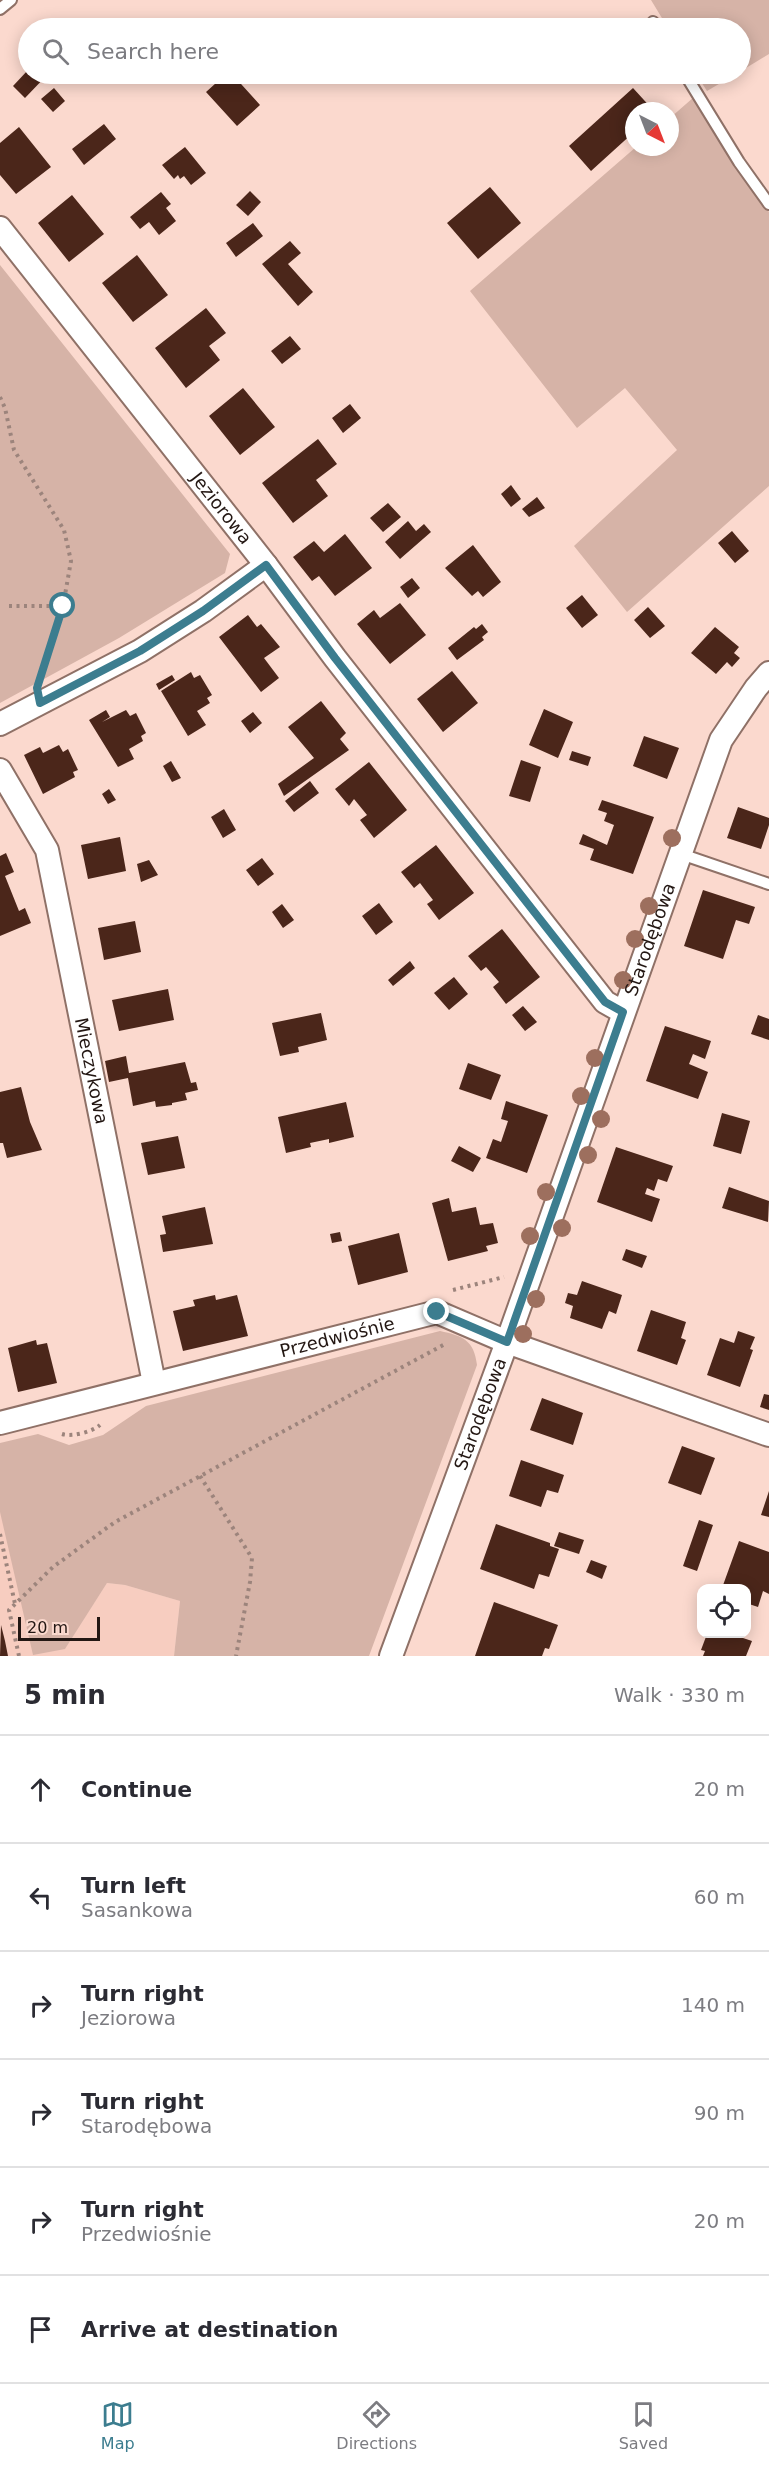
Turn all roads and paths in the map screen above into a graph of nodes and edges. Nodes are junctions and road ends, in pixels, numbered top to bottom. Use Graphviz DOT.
graph roads {
  1 [pos="11,0"];
  2 [pos="0,9"];
  3 [pos="691,84"];
  4 [pos="769,204"];
  5 [pos="0,228"];
  6 [pos="0,397"];
  7 [pos="266,565"];
  8 [pos="9,606"];
  9 [pos="63,606"];
  10 [pos="769,673"];
  11 [pos="40,703"];
  12 [pos="0,724"];
  13 [pos="0,770"];
  14 [pos="681,854"];
  15 [pos="769,884"];
  16 [pos="623,1012"];
  17 [pos="511,1276"];
  18 [pos="453,1290"];
  19 [pos="507,1342"];
  20 [pos="442,1346"];
  21 [pos="154,1383"];
  22 [pos="0,1424"];
  23 [pos="769,1436"];
  24 [pos="200,1476"];
  25 [pos="0,1534"];
  26 [pos="15,1604"];
  27 [pos="19,1656"];
  28 [pos="236,1656"];
  29 [pos="391,1656"];
  1 -- 2 [label="lane"];
  3 -- 4 [label="lane"];
  5 -- 7 [label="street, Jeziorowa"];
  6 -- 9 [label="path"];
  7 -- 11 [label="street"];
  7 -- 16 [label="street, Jeziorowa"];
  8 -- 9 [label="path"];
  9 -- 11 [label="path"];
  10 -- 14 [label="street, Starodębowa"];
  11 -- 12 [label="street"];
  13 -- 21 [label="street, Mieczykowa"];
  14 -- 15 [label="lane"];
  14 -- 16 [label="street, Starodębowa"];
  16 -- 19 [label="street, Starodębowa"];
  17 -- 18 [label="path"];
  19 -- 21 [label="street, Przedwiośnie"];
  19 -- 23 [label="street, Przedwiośnie"];
  19 -- 29 [label="street, Starodębowa"];
  20 -- 24 [label="path"];
  21 -- 22 [label="street, Przedwiośnie"];
  24 -- 26 [label="path"];
  24 -- 28 [label="path"];
  25 -- 26 [label="path"];
  26 -- 27 [label="path"];
}
